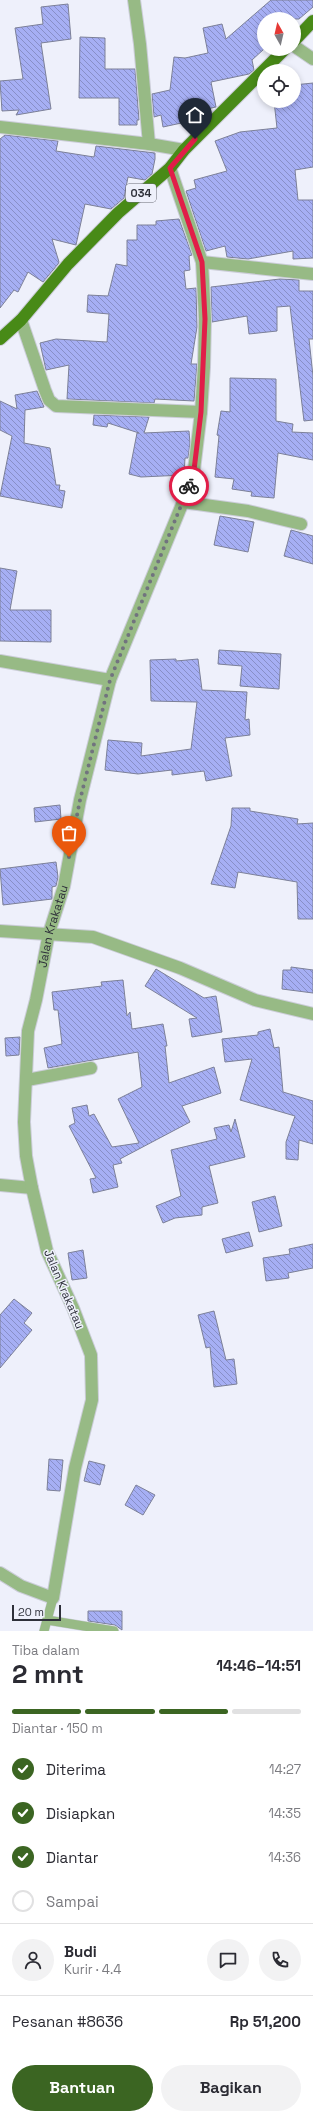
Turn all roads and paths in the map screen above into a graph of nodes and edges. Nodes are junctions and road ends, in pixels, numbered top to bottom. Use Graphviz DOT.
graph roads {
  1 [pos="134,0"];
  2 [pos="313,21"];
  3 [pos="301,34"];
  4 [pos="301,51"];
  5 [pos="278,56"];
  6 [pos="313,59"];
  7 [pos="0,127"];
  8 [pos="149,144"];
  9 [pos="184,150"];
  10 [pos="170,168"];
  11 [pos="202,262"];
  12 [pos="313,274"];
  13 [pos="21,320"];
  14 [pos="0,339"];
  15 [pos="201,412"];
  16 [pos="183,502"];
  17 [pos="301,524"];
  18 [pos="0,661"];
  19 [pos="110,680"];
  20 [pos="0,931"];
  21 [pos="49,933"];
  22 [pos="313,1014"];
  23 [pos="91,1068"];
  24 [pos="27,1080"];
  25 [pos="0,1185"];
  26 [pos="32,1188"];
  27 [pos="0,1573"];
  28 [pos="53,1598"];
  29 [pos="47,1620"];
  30 [pos="44,1631"];
  31 [pos="114,1631"];
  1 -- 8 [label="street"];
  2 -- 3 [label="main road"];
  4 -- 6 [label="street"];
  5 -- 9 [label="main road, 034"];
  7 -- 8 [label="street"];
  8 -- 9 [label="street"];
  9 -- 10 [label="main road, 034"];
  10 -- 11 [label="street, Jalan Krakatau"];
  10 -- 13 [label="main road, 034"];
  11 -- 12 [label="street"];
  11 -- 15 [label="street, Jalan Krakatau"];
  13 -- 14 [label="main road, 034"];
  13 -- 15 [label="street"];
  15 -- 16 [label="street, Jalan Krakatau"];
  16 -- 17 [label="street"];
  16 -- 19 [label="street, Jalan Krakatau"];
  18 -- 19 [label="street"];
  19 -- 21 [label="street, Jalan Krakatau"];
  20 -- 21 [label="street"];
  21 -- 22 [label="street"];
  21 -- 24 [label="street, Jalan Krakatau"];
  23 -- 24 [label="street"];
  24 -- 26 [label="street, Jalan Krakatau"];
  25 -- 26 [label="street"];
  26 -- 28 [label="street, Jalan Krakatau"];
  27 -- 28 [label="street"];
  28 -- 29 [label="lane"];
  29 -- 30 [label="lane"];
  29 -- 31 [label="lane"];
}
